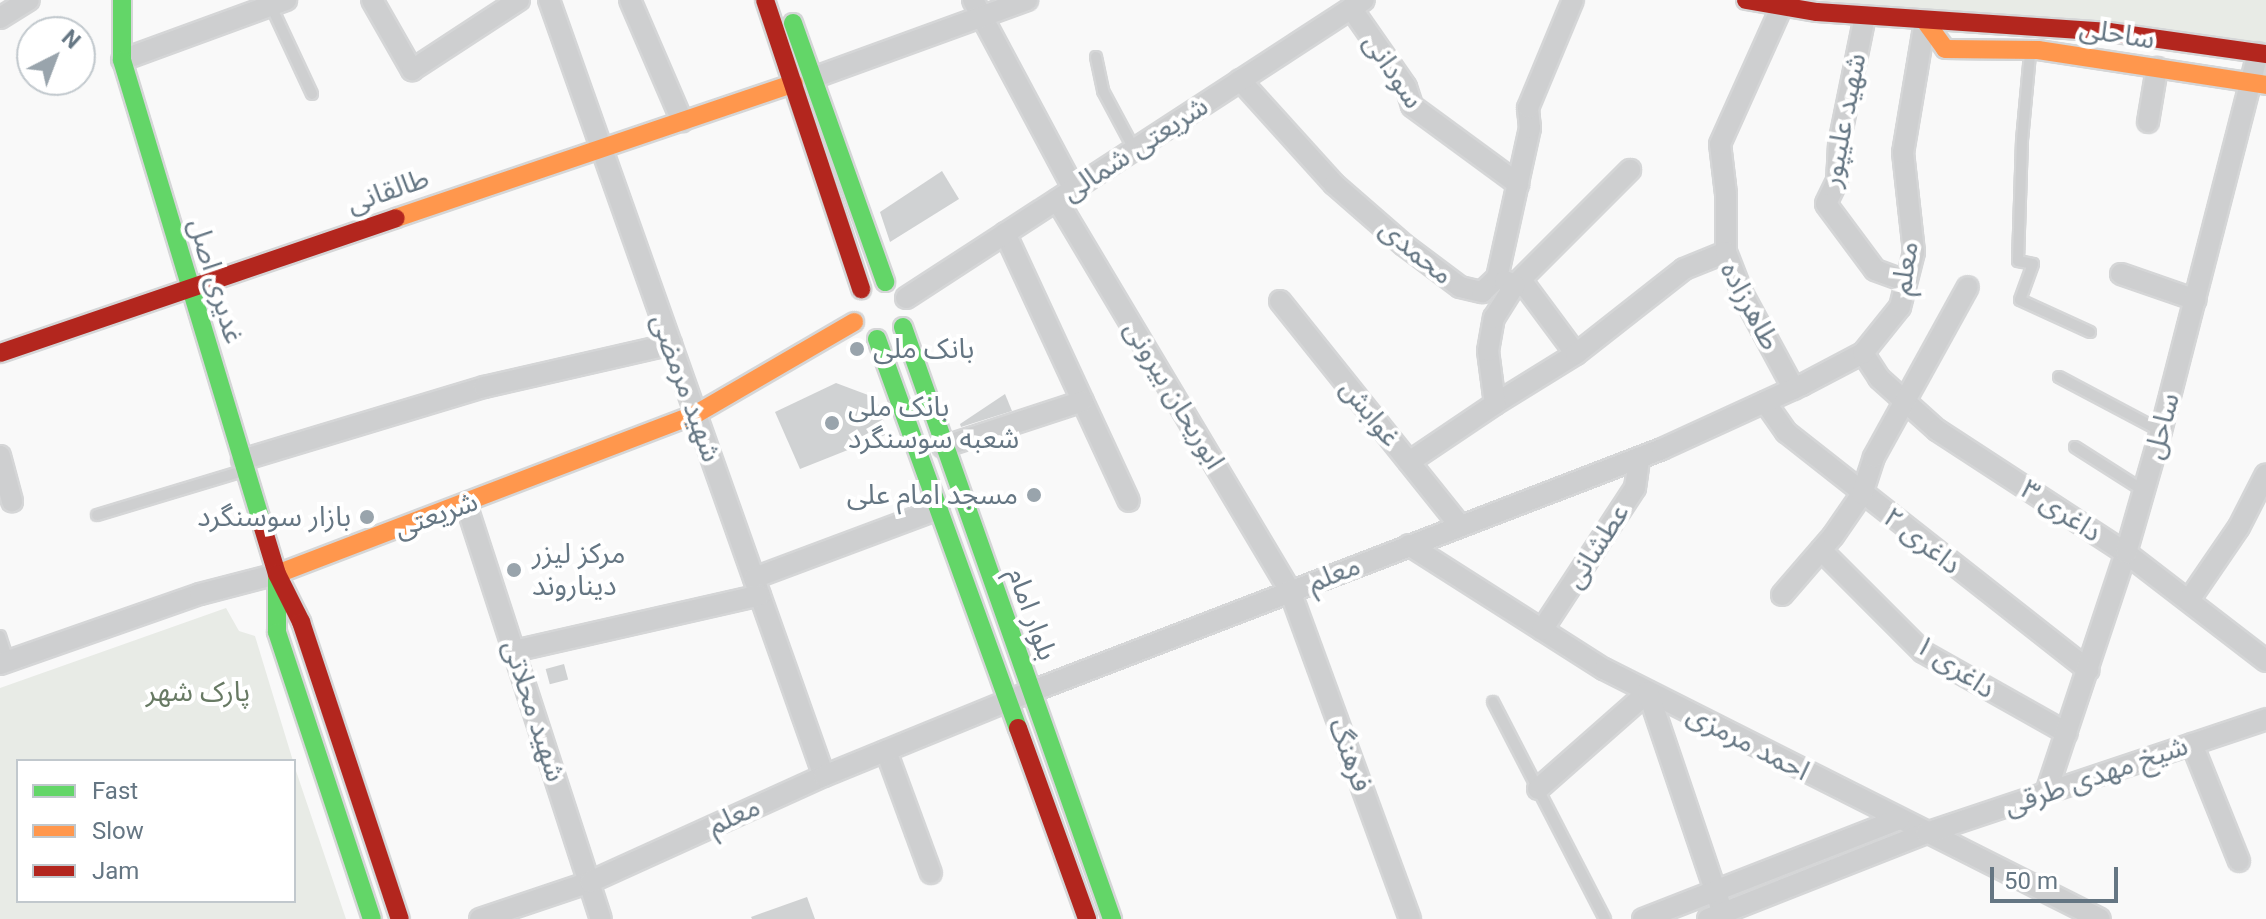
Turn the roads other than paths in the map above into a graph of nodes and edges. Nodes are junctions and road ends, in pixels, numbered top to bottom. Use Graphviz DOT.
graph roads {
  1 [pos="29,0"];
  2 [pos="122,0"];
  3 [pos="372,0"];
  4 [pos="519,0"];
  5 [pos="549,0"];
  6 [pos="630,0"];
  7 [pos="765,0"];
  8 [pos="785,0"];
  9 [pos="1027,0"];
  10 [pos="1573,0"];
  11 [pos="1746,0"];
  12 [pos="278,3"];
  13 [pos="1357,4"];
  14 [pos="1782,6"];
  15 [pos="977,8"];
  16 [pos="1865,16"];
  17 [pos="0,18"];
  18 [pos="1925,21"];
  19 [pos="2030,50"];
  20 [pos="2262,53"];
  21 [pos="1096,57"];
  22 [pos="122,60"];
  23 [pos="2157,68"];
  24 [pos="1240,80"];
  25 [pos="803,81"];
  26 [pos="2258,83"];
  27 [pos="312,94"];
  28 [pos="682,121"];
  29 [pos="2148,122"];
  30 [pos="602,148"];
  31 [pos="1134,149"];
  32 [pos="1630,170"];
  33 [pos="1518,184"];
  34 [pos="1065,194"];
  35 [pos="1005,233"];
  36 [pos="1726,252"];
  37 [pos="2121,274"];
  38 [pos="1511,281"];
  39 [pos="1906,281"];
  40 [pos="885,282"];
  41 [pos="1968,287"];
  42 [pos="188,289"];
  43 [pos="861,289"];
  44 [pos="906,298"];
  45 [pos="2196,300"];
  46 [pos="1280,301"];
  47 [pos="854,322"];
  48 [pos="903,327"];
  49 [pos="2090,332"];
  50 [pos="877,339"];
  51 [pos="671,344"];
  52 [pos="0,353"];
  53 [pos="1863,353"];
  54 [pos="1576,354"];
  55 [pos="2059,377"];
  56 [pos="1794,389"];
  57 [pos="1904,400"];
  58 [pos="1083,401"];
  59 [pos="1765,402"];
  60 [pos="1495,404"];
  61 [pos="696,414"];
  62 [pos="2161,431"];
  63 [pos="943,447"];
  64 [pos="2075,447"];
  65 [pos="0,456"];
  66 [pos="1639,458"];
  67 [pos="1409,462"];
  68 [pos="243,465"];
  69 [pos="2266,474"];
  70 [pos="2144,491"];
  71 [pos="1862,494"];
  72 [pos="12,501"];
  73 [pos="1129,501"];
  74 [pos="466,504"];
  75 [pos="939,509"];
  76 [pos="97,515"];
  77 [pos="1460,526"];
  78 [pos="1409,545"];
  79 [pos="1821,550"];
  80 [pos="2126,553"];
  81 [pos="277,574"];
  82 [pos="757,587"];
  83 [pos="1290,591"];
  84 [pos="1782,595"];
  85 [pos="2189,600"];
  86 [pos="1542,630"];
  87 [pos="0,636"];
  88 [pos="514,651"];
  89 [pos="2266,661"];
  90 [pos="4,662"];
  91 [pos="2088,670"];
  92 [pos="1030,692"];
  93 [pos="1648,692"];
  94 [pos="1010,701"];
  95 [pos="1493,702"];
  96 [pos="2266,719"];
  97 [pos="2067,733"];
  98 [pos="2192,744"];
  99 [pos="886,751"];
  100 [pos="824,776"];
  101 [pos="1538,789"];
  102 [pos="2046,793"];
  103 [pos="1899,819"];
  104 [pos="1926,833"];
  105 [pos="2239,861"];
  106 [pos="931,873"];
  107 [pos="590,882"];
  108 [pos="1716,892"];
  109 [pos="1719,917"];
  110 [pos="372,919"];
  111 [pos="400,919"];
  112 [pos="480,919"];
  113 [pos="601,919"];
  114 [pos="1087,919"];
  115 [pos="1112,919"];
  116 [pos="1410,919"];
  117 [pos="1605,919"];
  118 [pos="1643,919"];
  119 [pos="2100,919"];
  1 -- 17 [label="street"];
  2 -- 22 [label="main road, غدیری اصل"];
  3 -- 4 [label="street"];
  5 -- 30 [label="street, شهید مرمضی"];
  6 -- 28 [label="street"];
  7 -- 25 [label="main road"];
  8 -- 25 [label="main road"];
  9 -- 15 [label="street"];
  10 -- 33 [label="street, محمدی"];
  11 -- 14 [label="main road, ساحلی"];
  12 -- 22 [label="street"];
  12 -- 27 [label="lane"];
  13 -- 24 [label="street, شریعتی شمالی"];
  13 -- 33 [label="street, سودانی"];
  14 -- 16 [label="main road, ساحلی"];
  14 -- 36 [label="street"];
  15 -- 25 [label="street"];
  15 -- 34 [label="street, ابوریحان بیرونی"];
  16 -- 18 [label="main road, ساحلی"];
  16 -- 39 [label="street, شهید علیپور"];
  18 -- 19 [label="main road, ساحلی"];
  18 -- 20 [label="main road, ساحلی"];
  18 -- 39 [label="street, معلم"];
  19 -- 23 [label="main road, ساحلی"];
  19 -- 49 [label="lane"];
  20 -- 26 [label="street, ساحل"];
  21 -- 31 [label="lane"];
  22 -- 42 [label="main road, غدیری اصل"];
  23 -- 26 [label="main road, ساحلی"];
  23 -- 29 [label="street"];
  24 -- 31 [label="street, شریعتی شمالی"];
  24 -- 38 [label="street, محمدی"];
  25 -- 28 [label="main road, طالقانی"];
  25 -- 40 [label="main road"];
  25 -- 43 [label="main road"];
  26 -- 45 [label="street, ساحل"];
  28 -- 30 [label="main road, طالقانی"];
  30 -- 42 [label="main road, طالقانی"];
  30 -- 51 [label="street, شهید مرمضی"];
  31 -- 34 [label="street, شریعتی شمالی"];
  32 -- 38 [label="street"];
  33 -- 38 [label="street, محمدی"];
  34 -- 35 [label="street, شریعتی شمالی"];
  34 -- 83 [label="street, ابوریحان بیرونی"];
  35 -- 44 [label="street, شریعتی شمالی"];
  35 -- 58 [label="street"];
  36 -- 54 [label="street, طاهرزاده"];
  36 -- 56 [label="street, طاهرزاده"];
  37 -- 45 [label="street"];
  38 -- 54 [label="street"];
  38 -- 60 [label="street"];
  39 -- 53 [label="street, معلم"];
  40 -- 43 [label="main road"];
  40 -- 44 [label="main road"];
  41 -- 57 [label="street"];
  42 -- 52 [label="main road, طالقانی"];
  42 -- 68 [label="main road, غدیری اصل"];
  43 -- 47 [label="main road"];
  44 -- 48 [label="main road"];
  45 -- 62 [label="street, ساحل"];
  46 -- 67 [label="street, غوابش"];
  47 -- 50 [label="main road"];
  47 -- 61 [label="main road, شریعتی"];
  48 -- 50 [label="main road"];
  48 -- 63 [label="main road, بلوار امام"];
  50 -- 75 [label="main road, بلوار امام"];
  51 -- 61 [label="street, شهید مرمضی"];
  51 -- 68 [label="street"];
  53 -- 56 [label="street, معلم"];
  53 -- 57 [label="street, داغری ۳"];
  54 -- 60 [label="street, طاهرزاده"];
  55 -- 62 [label="lane"];
  56 -- 59 [label="street, معلم"];
  57 -- 71 [label="street"];
  57 -- 80 [label="street, داغری ۳"];
  58 -- 63 [label="street"];
  58 -- 73 [label="street"];
  59 -- 66 [label="street, معلم"];
  59 -- 71 [label="street, داغری ۲"];
  60 -- 67 [label="street, طاهرزاده"];
  61 -- 74 [label="main road, شریعتی"];
  61 -- 82 [label="street, شهید مرمضی"];
  62 -- 70 [label="street, ساحل"];
  63 -- 92 [label="main road, بلوار امام"];
  64 -- 70 [label="lane"];
  65 -- 72 [label="street"];
  66 -- 77 [label="street, معلم"];
  66 -- 86 [label="street, عطشانی"];
  67 -- 77 [label="street, غوابش"];
  68 -- 76 [label="lane"];
  68 -- 81 [label="main road, غدیری اصل"];
  69 -- 85 [label="street"];
  70 -- 80 [label="street, ساحل"];
  71 -- 79 [label="street"];
  71 -- 91 [label="street, داغری ۲"];
  74 -- 81 [label="main road, شریعتی"];
  74 -- 88 [label="street, شهید محلاتی"];
  75 -- 82 [label="street"];
  75 -- 94 [label="main road, بلوار امام"];
  77 -- 78 [label="street, معلم"];
  78 -- 83 [label="street, معلم"];
  78 -- 86 [label="street, احمد مرمزی"];
  79 -- 84 [label="street"];
  79 -- 97 [label="street, داغری ۱"];
  80 -- 85 [label="street, داغری ۳"];
  80 -- 91 [label="street, ساحل"];
  81 -- 90 [label="street, شریعتی"];
  81 -- 110 [label="main road, غدیری اصل"];
  81 -- 111 [label="main road, غدیری اصل"];
  82 -- 88 [label="street"];
  82 -- 100 [label="street, شهید مرمضی"];
  83 -- 92 [label="street, معلم"];
  83 -- 116 [label="street, فرهنگ"];
  85 -- 89 [label="street, داغری ۳"];
  86 -- 93 [label="street, احمد مرمزی"];
  87 -- 90 [label="lane"];
  88 -- 107 [label="street, شهید محلاتی"];
  91 -- 97 [label="street, ساحل"];
  92 -- 94 [label="street, معلم"];
  92 -- 115 [label="main road, بلوار امام"];
  93 -- 101 [label="street"];
  93 -- 103 [label="street, احمد مرمزی"];
  93 -- 108 [label="street"];
  94 -- 99 [label="street, معلم"];
  94 -- 114 [label="main road, بلوار امام"];
  95 -- 101 [label="lane"];
  96 -- 98 [label="street, شیخ مهدی طرقی"];
  97 -- 102 [label="street, ساحل"];
  98 -- 102 [label="street, شیخ مهدی طرقی"];
  98 -- 105 [label="street"];
  99 -- 100 [label="street, معلم"];
  99 -- 106 [label="street"];
  100 -- 107 [label="street, معلم"];
  101 -- 117 [label="lane"];
  102 -- 104 [label="street, شیخ مهدی طرقی"];
  103 -- 104 [label="street, احمد مرمزی"];
  103 -- 108 [label="street"];
  104 -- 109 [label="street, شیخ مهدی طرقی"];
  104 -- 119 [label="street, احمد مرمزی"];
  107 -- 112 [label="street, معلم"];
  107 -- 113 [label="street, شهید محلاتی"];
  108 -- 109 [label="street"];
  108 -- 118 [label="street"];
}
